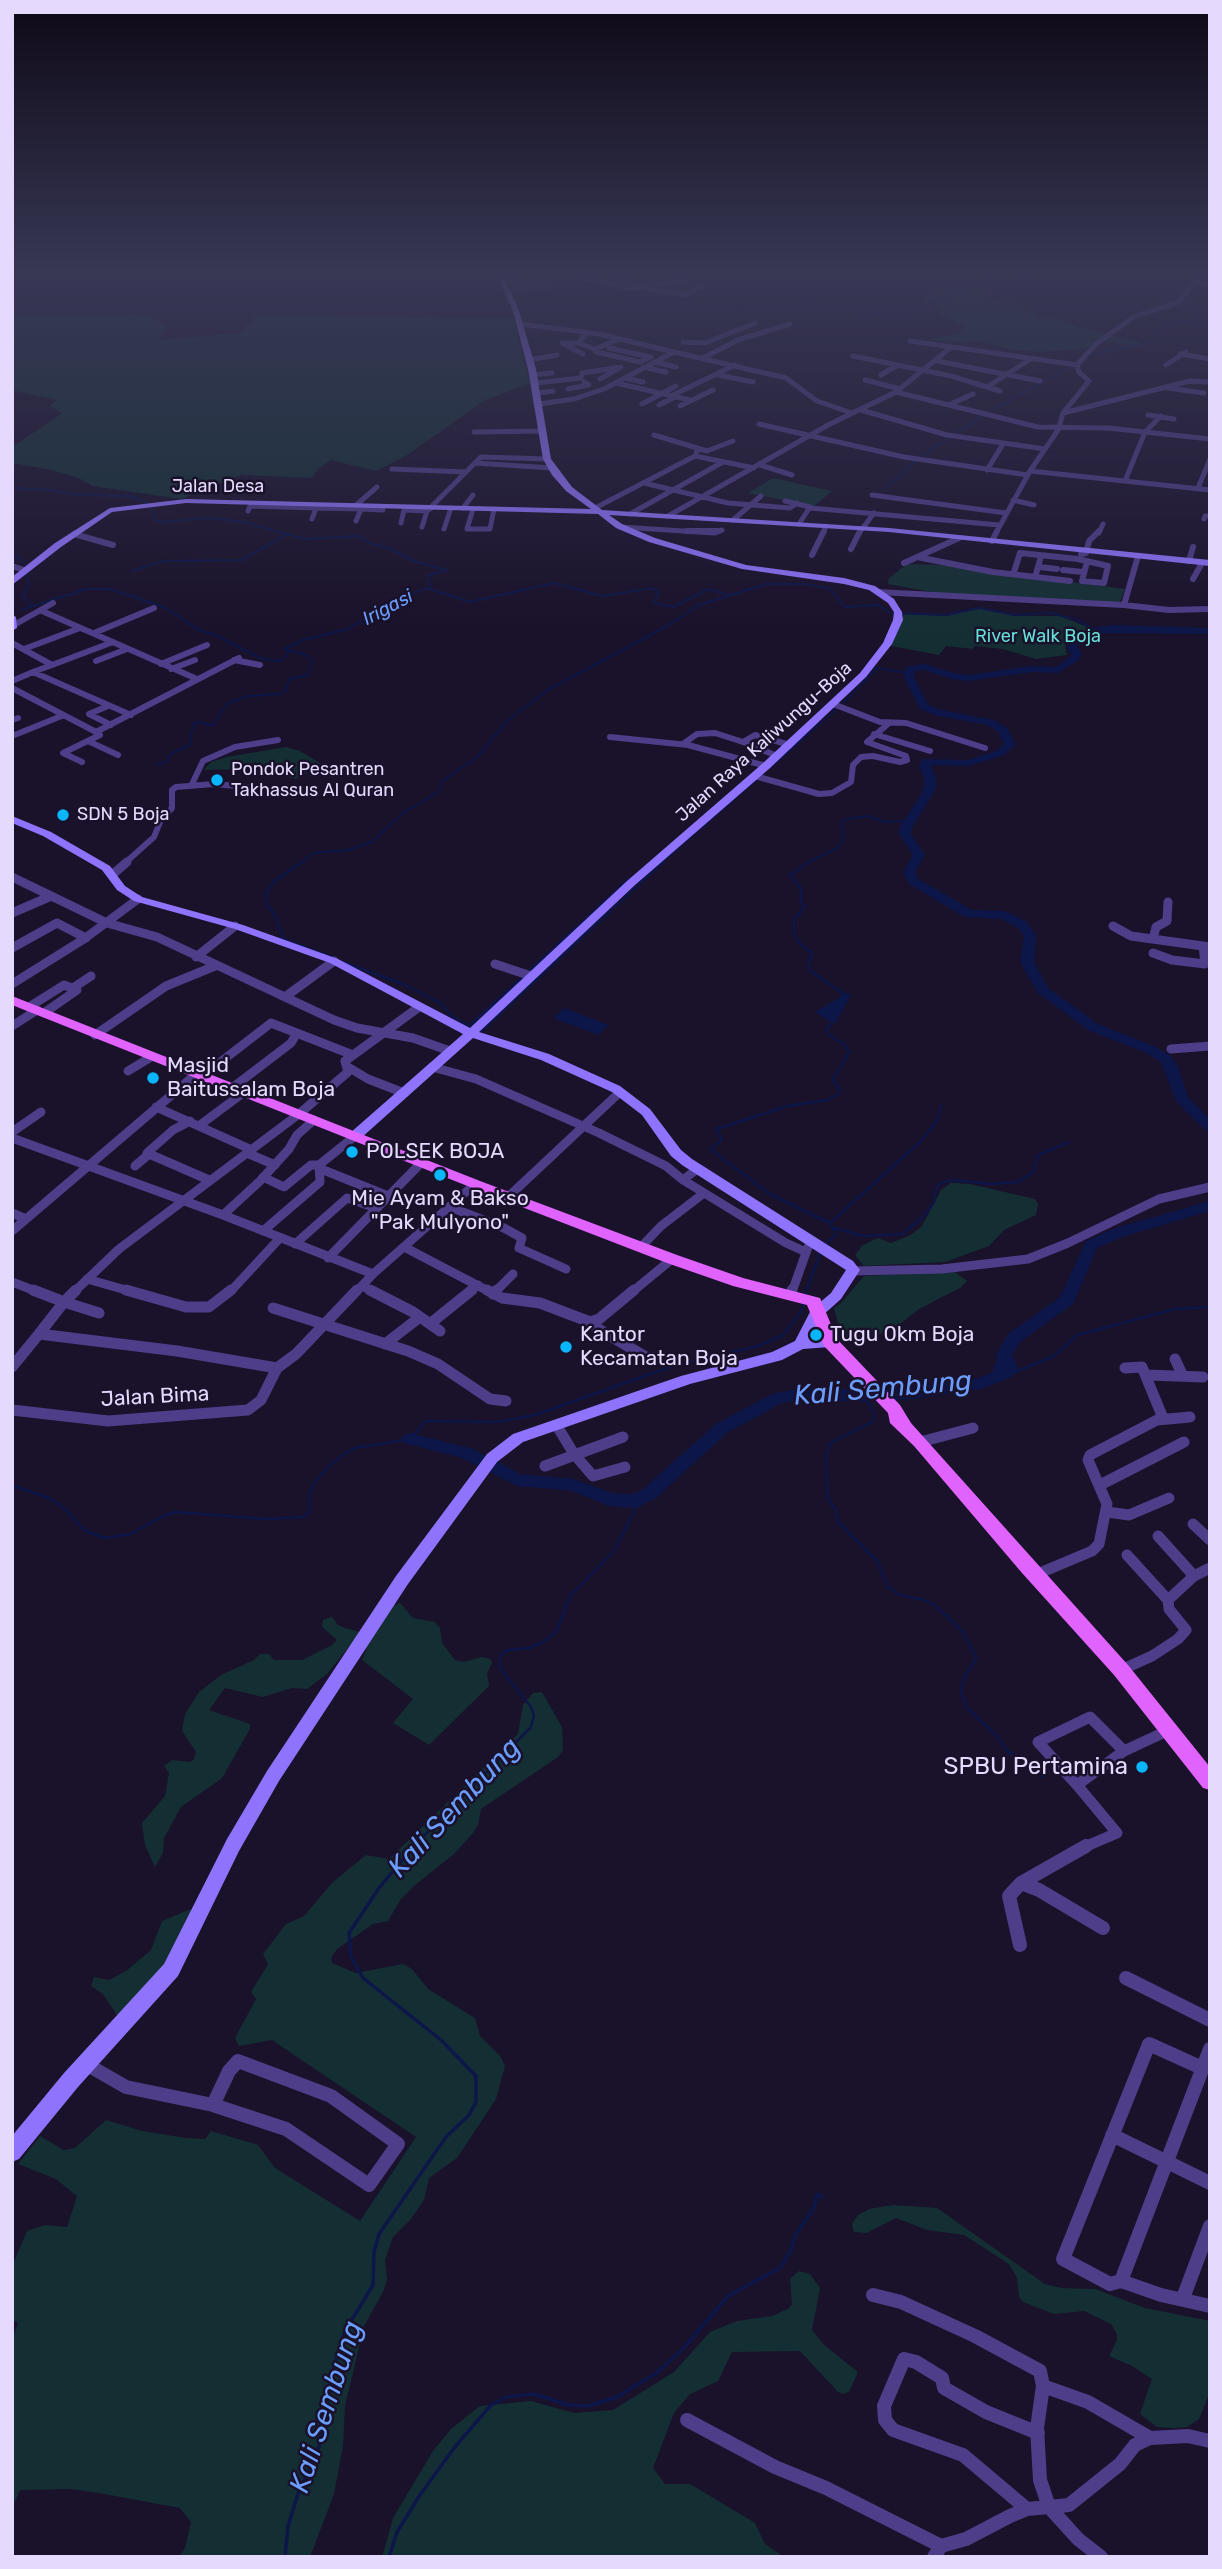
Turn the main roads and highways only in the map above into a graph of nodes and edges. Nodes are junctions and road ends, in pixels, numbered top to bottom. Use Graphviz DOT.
graph roads {
  1 [pos="538,397"];
  2 [pos="598,510"];
  3 [pos="1206,563"];
  4 [pos="12,582"];
  5 [pos="12,819"];
  6 [pos="12,1000"];
  7 [pos="471,1033"];
  8 [pos="355,1136"];
  9 [pos="813,1306"];
  10 [pos="830,1342"];
  11 [pos="800,1344"];
  12 [pos="1210,1782"];
  13 [pos="12,2152"];
  1 -- 2 [label="main road, Jalan Raya Kaliwungu-Boja"];
  2 -- 3 [label="main road, Jalan Desa"];
  2 -- 4 [label="main road, Jalan Desa"];
  2 -- 7 [label="main road, Jalan Raya Kaliwungu-Boja"];
  5 -- 7 [label="main road"];
  6 -- 8 [label="main road"];
  7 -- 8 [label="main road, Jalan Raya Kaliwungu-Boja"];
  7 -- 9 [label="main road"];
  8 -- 9 [label="main road"];
  9 -- 10 [label="main road"];
  9 -- 11 [label="main road"];
  10 -- 11 [label="main road"];
  10 -- 12 [label="main road"];
  11 -- 13 [label="main road"];
}
